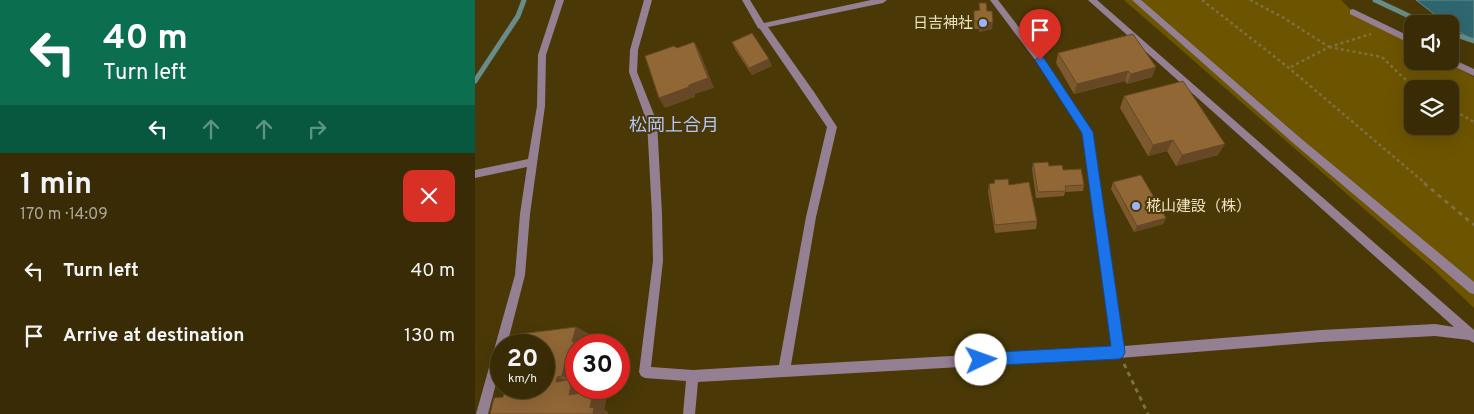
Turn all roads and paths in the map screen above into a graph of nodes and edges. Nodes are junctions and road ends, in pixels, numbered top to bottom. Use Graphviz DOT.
graph roads {
  1 [pos="560,0"];
  2 [pos="648,0"];
  3 [pos="745,0"];
  4 [pos="883,0"];
  5 [pos="994,0"];
  6 [pos="1092,0"];
  7 [pos="1136,0"];
  8 [pos="1202,0"];
  9 [pos="1250,0"];
  10 [pos="1353,12"];
  11 [pos="761,26"];
  12 [pos="1386,29"];
  13 [pos="1404,38"];
  14 [pos="1329,47"];
  15 [pos="1459,66"];
  16 [pos="1289,68"];
  17 [pos="1474,73"];
  18 [pos="1406,80"];
  19 [pos="1459,113"];
  20 [pos="1474,122"];
  21 [pos="533,162"];
  22 [pos="475,174"];
  23 [pos="1474,225"];
  24 [pos="1474,289"];
  25 [pos="1473,336"];
  26 [pos="1119,352"];
  27 [pos="784,370"];
  28 [pos="693,376"];
  29 [pos="482,414"];
  30 [pos="689,414"];
  31 [pos="1149,414"];
  1 -- 21 [label="street"];
  2 -- 28 [label="street"];
  3 -- 11 [label="street"];
  4 -- 11 [label="street"];
  5 -- 26 [label="street"];
  6 -- 25 [label="street"];
  7 -- 24 [label="street"];
  8 -- 16 [label="path"];
  9 -- 14 [label="path"];
  10 -- 12 [label="street"];
  11 -- 27 [label="street"];
  12 -- 13 [label="street"];
  12 -- 14 [label="path"];
  14 -- 16 [label="path"];
  14 -- 18 [label="path"];
  15 -- 17 [label="street"];
  16 -- 23 [label="path"];
  19 -- 20 [label="path"];
  21 -- 22 [label="street"];
  21 -- 29 [label="street"];
  25 -- 26 [label="street"];
  26 -- 27 [label="street"];
  26 -- 31 [label="path"];
  27 -- 28 [label="street"];
  28 -- 30 [label="street"];
}
